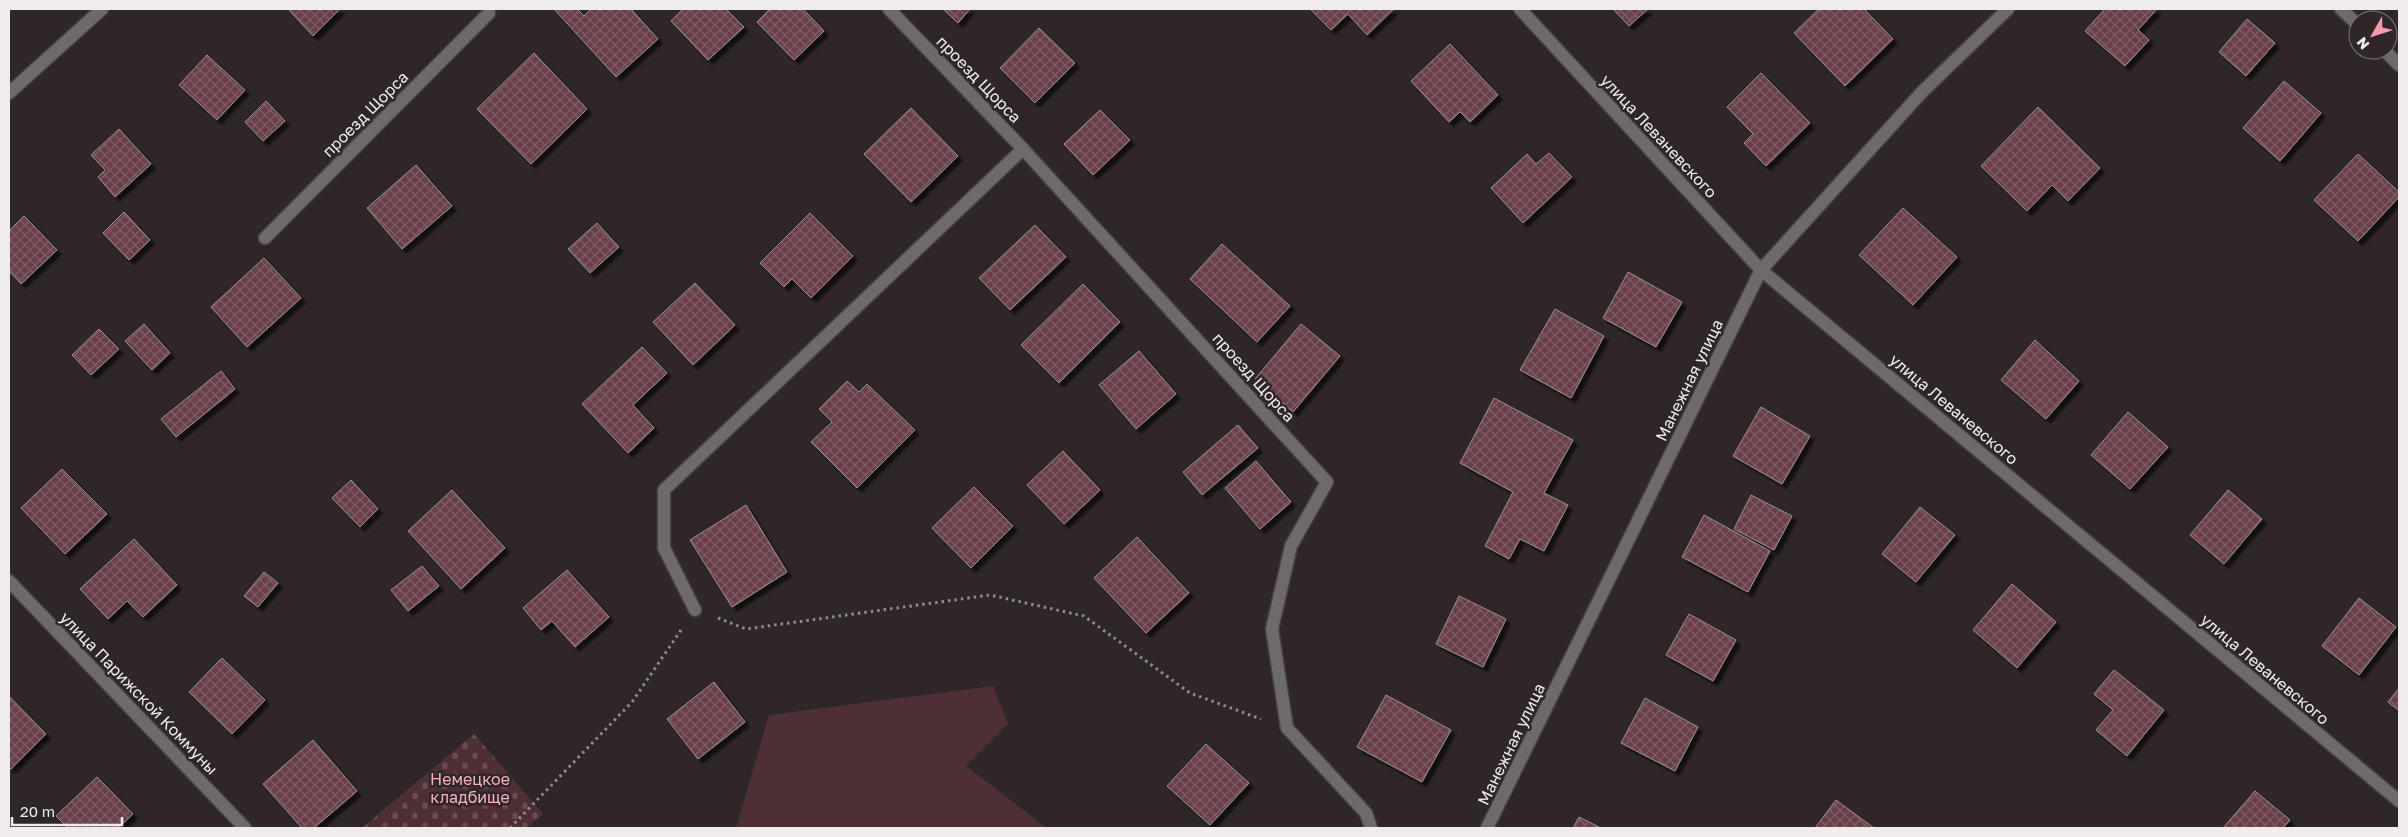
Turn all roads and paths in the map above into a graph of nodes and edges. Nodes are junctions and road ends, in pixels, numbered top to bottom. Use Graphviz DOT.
graph roads {
  1 [pos="102,9"];
  2 [pos="889,9"];
  3 [pos="1520,9"];
  4 [pos="2008,9"];
  5 [pos="490,10"];
  6 [pos="9,92"];
  7 [pos="1024,149"];
  8 [pos="265,238"];
  9 [pos="1761,270"];
  10 [pos="9,580"];
  11 [pos="695,610"];
  12 [pos="1287,728"];
  13 [pos="2399,802"];
  14 [pos="245,828"];
  15 [pos="510,828"];
  16 [pos="1370,828"];
  17 [pos="1487,828"];
  1 -- 6 [label="street"];
  2 -- 7 [label="street, проезд Щорса"];
  3 -- 9 [label="street, улица Леваневского"];
  4 -- 9 [label="street, Манежная улица"];
  5 -- 8 [label="street, проезд Щорса"];
  7 -- 11 [label="street"];
  7 -- 12 [label="street, проезд Щорса"];
  9 -- 13 [label="street, улица Леваневского"];
  9 -- 17 [label="street, Манежная улица"];
  10 -- 14 [label="street, улица Парижской Коммуны"];
  11 -- 12 [label="path"];
  11 -- 15 [label="path"];
  12 -- 16 [label="street"];
}
